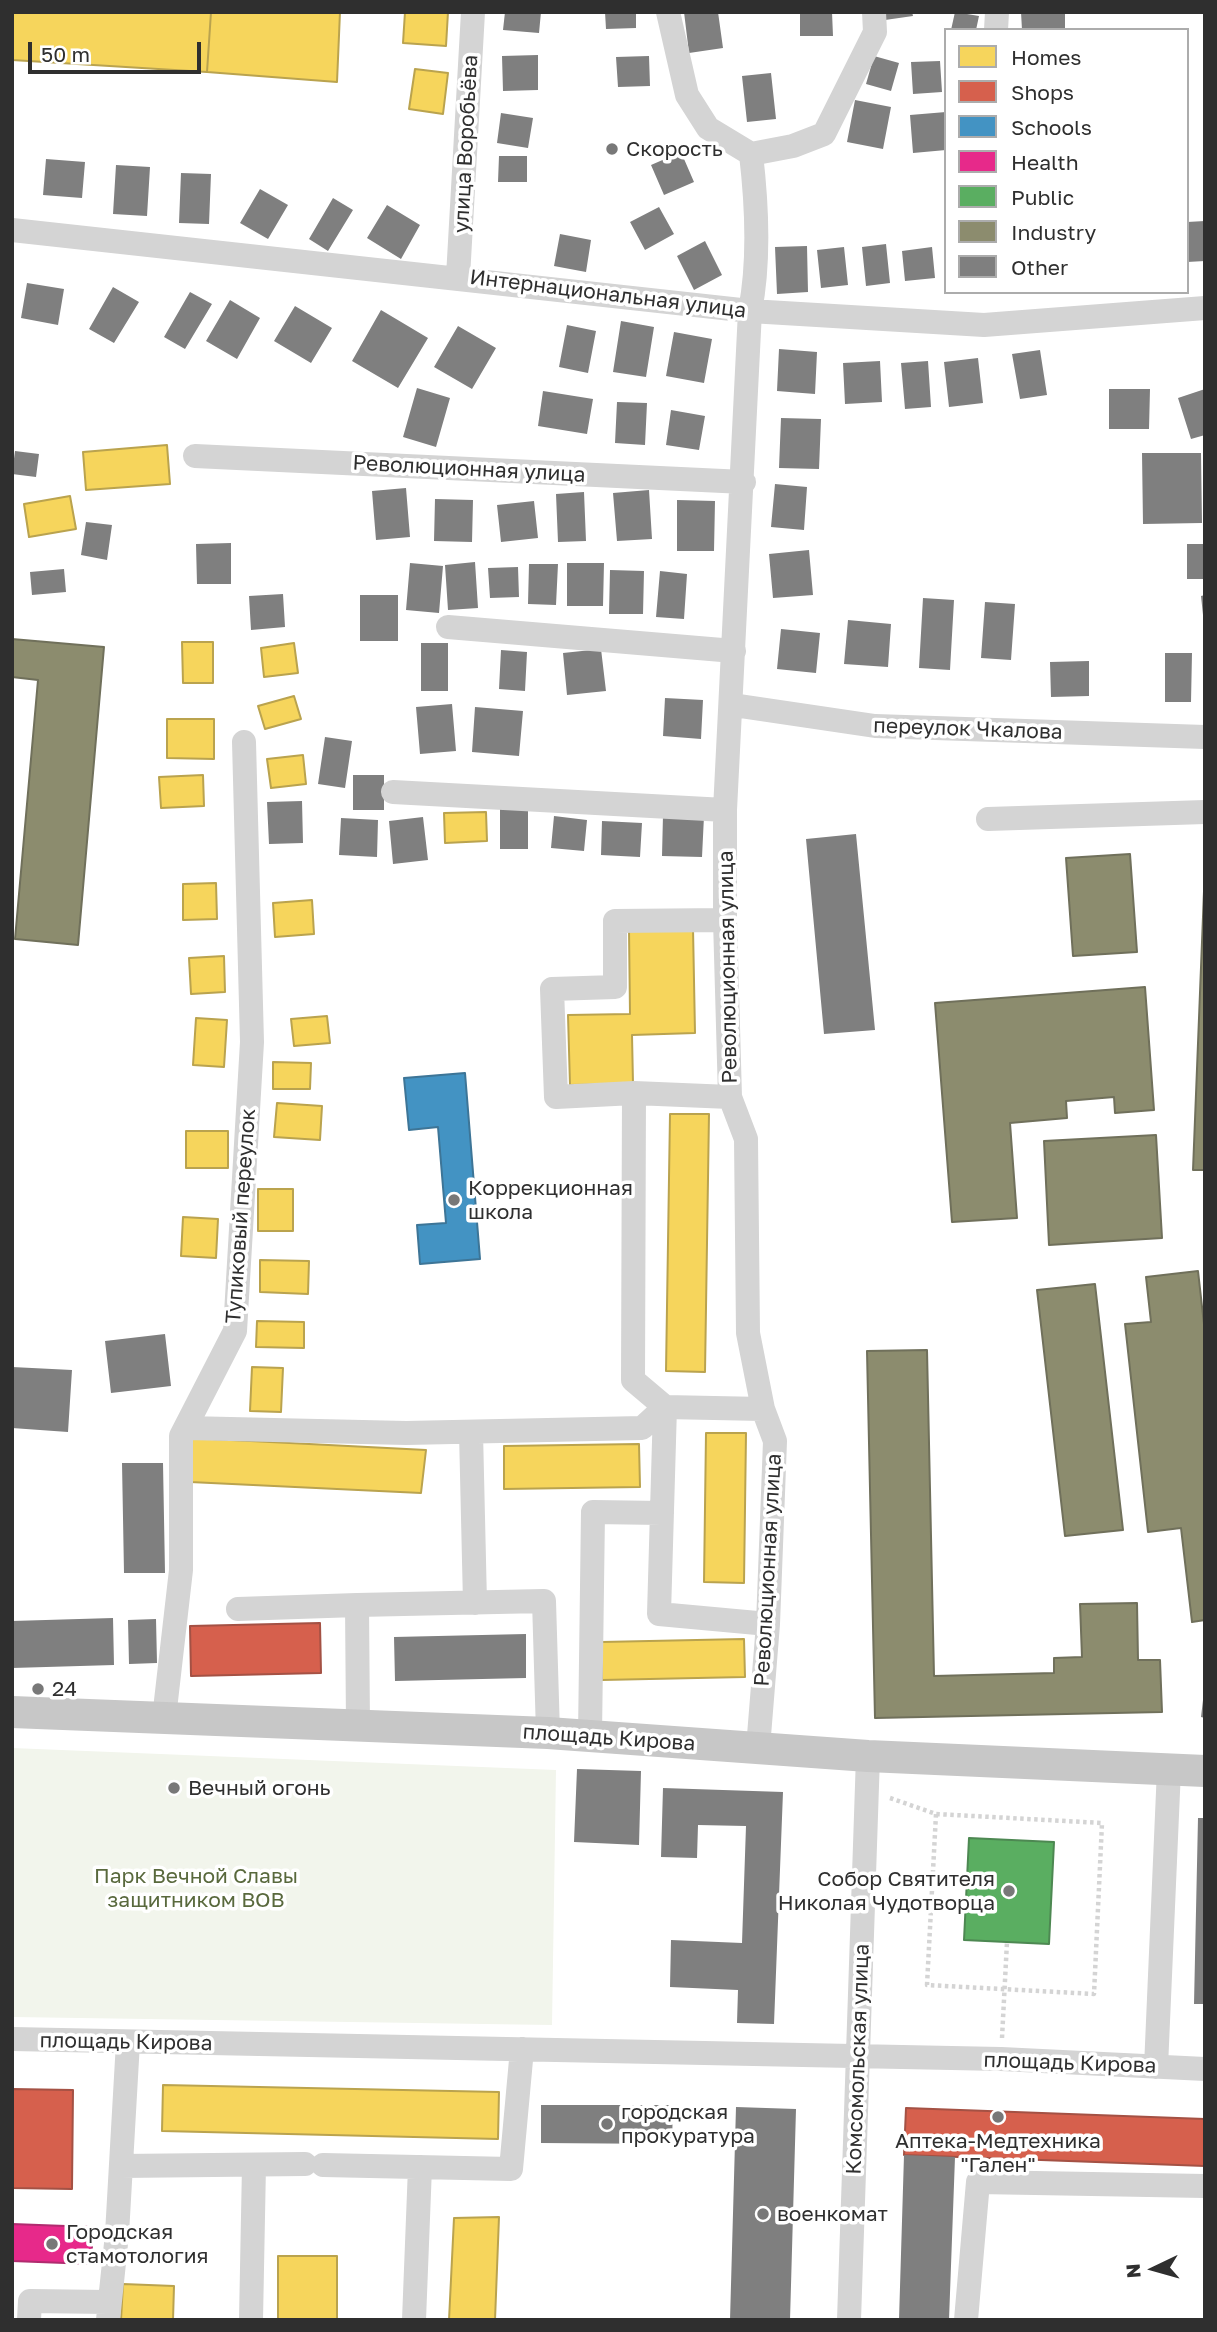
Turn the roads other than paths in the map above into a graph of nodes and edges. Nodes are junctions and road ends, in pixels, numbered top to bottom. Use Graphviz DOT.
graph roads {
  1 [pos="473,12"];
  2 [pos="668,12"];
  3 [pos="874,12"];
  4 [pos="751,154"];
  5 [pos="12,230"];
  6 [pos="458,277"];
  7 [pos="1205,308"];
  8 [pos="750,311"];
  9 [pos="195,456"];
  10 [pos="744,482"];
  11 [pos="447,627"];
  12 [pos="734,651"];
  13 [pos="733,705"];
  14 [pos="1205,737"];
  15 [pos="244,742"];
  16 [pos="393,792"];
  17 [pos="725,810"];
  18 [pos="1205,812"];
  19 [pos="988,819"];
  20 [pos="724,920"];
  21 [pos="634,1093"];
  22 [pos="730,1097"];
  23 [pos="665,1407"];
  24 [pos="764,1409"];
  25 [pos="186,1428"];
  26 [pos="471,1432"];
  27 [pos="662,1513"];
  28 [pos="475,1603"];
  29 [pos="357,1605"];
  30 [pos="238,1609"];
  31 [pos="768,1624"];
  32 [pos="12,1712"];
  33 [pos="164,1718"];
  34 [pos="358,1726"];
  35 [pos="548,1733"];
  36 [pos="590,1735"];
  37 [pos="758,1748"];
  38 [pos="867,1756"];
  39 [pos="1169,1769"];
  40 [pos="1205,1771"];
  41 [pos="12,2039"];
  42 [pos="128,2042"];
  43 [pos="522,2049"];
  44 [pos="858,2057"];
  45 [pos="1156,2067"];
  46 [pos="1205,2069"];
  47 [pos="254,2165"];
  48 [pos="121,2166"];
  49 [pos="420,2167"];
  50 [pos="1205,2186"];
  51 [pos="108,2311"];
  52 [pos="29,2320"];
  53 [pos="251,2320"];
  54 [pos="414,2320"];
  55 [pos="849,2320"];
  56 [pos="967,2320"];
  1 -- 6 [label="street, улица Воробьёва"];
  2 -- 4 [label="street"];
  3 -- 4 [label="street"];
  4 -- 8 [label="street, Революционная улица"];
  5 -- 6 [label="street, Интернациональная улица"];
  6 -- 8 [label="street, Интернациональная улица"];
  7 -- 8 [label="street, Интернациональная улица"];
  8 -- 10 [label="street, Революционная улица"];
  9 -- 10 [label="street, Революционная улица"];
  10 -- 12 [label="street, Революционная улица"];
  11 -- 12 [label="street"];
  12 -- 13 [label="street, Революционная улица"];
  13 -- 14 [label="street, переулок Чкалова"];
  13 -- 17 [label="street, Революционная улица"];
  15 -- 25 [label="street, Тупиковый переулок"];
  16 -- 17 [label="street"];
  17 -- 20 [label="street, Революционная улица"];
  18 -- 19 [label="street"];
  20 -- 21 [label="street"];
  20 -- 22 [label="street, Революционная улица"];
  21 -- 22 [label="street"];
  21 -- 23 [label="street"];
  22 -- 24 [label="street, Революционная улица"];
  23 -- 24 [label="street"];
  23 -- 26 [label="street"];
  23 -- 27 [label="street"];
  24 -- 31 [label="street, Революционная улица"];
  25 -- 26 [label="street"];
  25 -- 33 [label="street, Тупиковый переулок"];
  26 -- 28 [label="street"];
  27 -- 31 [label="street"];
  27 -- 36 [label="street"];
  28 -- 29 [label="street"];
  28 -- 35 [label="street"];
  29 -- 30 [label="street"];
  29 -- 34 [label="street"];
  31 -- 37 [label="street, Революционная улица"];
  32 -- 33 [label="main road, площадь Кирова"];
  33 -- 34 [label="main road, площадь Кирова"];
  34 -- 35 [label="main road, площадь Кирова"];
  35 -- 36 [label="main road, площадь Кирова"];
  36 -- 37 [label="main road, площадь Кирова"];
  37 -- 38 [label="main road, площадь Кирова"];
  38 -- 39 [label="main road, площадь Кирова"];
  38 -- 44 [label="street, Комсомольская улица"];
  39 -- 40 [label="main road, площадь Кирова"];
  39 -- 45 [label="street"];
  41 -- 42 [label="street, площадь Кирова"];
  42 -- 43 [label="street, площадь Кирова"];
  42 -- 48 [label="street"];
  43 -- 44 [label="street, площадь Кирова"];
  43 -- 49 [label="street"];
  44 -- 45 [label="street, площадь Кирова"];
  44 -- 55 [label="street, Комсомольская улица"];
  45 -- 46 [label="street, площадь Кирова"];
  47 -- 48 [label="street"];
  47 -- 49 [label="street"];
  47 -- 53 [label="street"];
  48 -- 51 [label="street"];
  49 -- 54 [label="street"];
  50 -- 56 [label="street"];
  51 -- 52 [label="street"];
}
